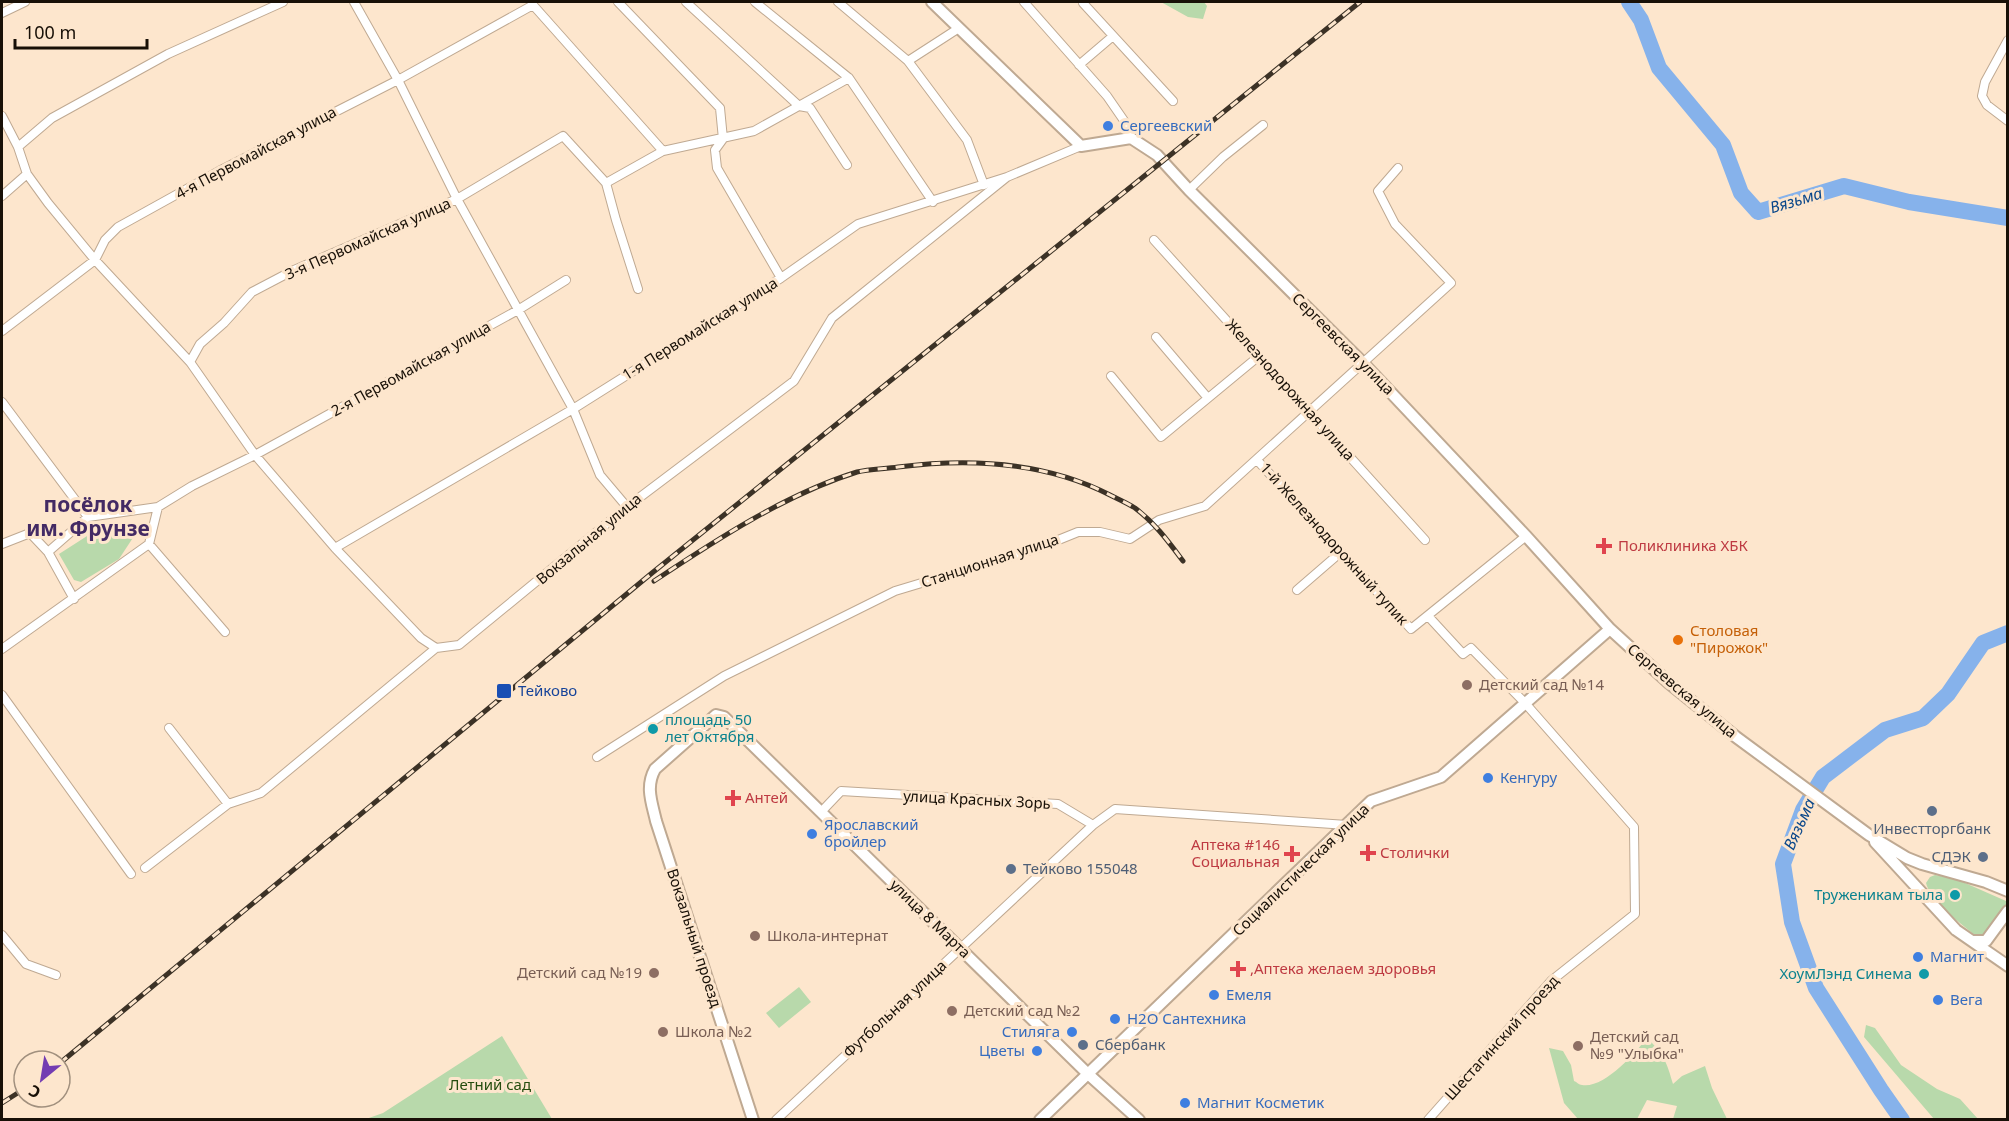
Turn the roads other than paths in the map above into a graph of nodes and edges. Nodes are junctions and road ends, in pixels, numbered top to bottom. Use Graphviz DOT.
graph roads {
  1 [pos="25,2"];
  2 [pos="283,2"];
  3 [pos="354,2"];
  4 [pos="618,2"];
  5 [pos="686,2"];
  6 [pos="755,2"];
  7 [pos="838,2"];
  8 [pos="932,2"];
  9 [pos="1024,2"];
  10 [pos="1083,3"];
  11 [pos="2,13"];
  12 [pos="959,28"];
  13 [pos="1113,36"];
  14 [pos="2007,40"];
  15 [pos="908,61"];
  16 [pos="1079,65"];
  17 [pos="849,78"];
  18 [pos="398,80"];
  19 [pos="1173,101"];
  20 [pos="799,106"];
  21 [pos="2,116"];
  22 [pos="2007,121"];
  23 [pos="1263,125"];
  24 [pos="1131,138"];
  25 [pos="723,139"];
  26 [pos="1081,146"];
  27 [pos="18,147"];
  28 [pos="663,151"];
  29 [pos="848,165"];
  30 [pos="1398,168"];
  31 [pos="27,174"];
  32 [pos="1007,177"];
  33 [pos="606,183"];
  34 [pos="984,185"];
  35 [pos="1189,190"];
  36 [pos="2,196"];
  37 [pos="457,199"];
  38 [pos="933,202"];
  39 [pos="1154,240"];
  40 [pos="95,260"];
  41 [pos="781,278"];
  42 [pos="566,280"];
  43 [pos="638,289"];
  44 [pos="518,310"];
  45 [pos="2,331"];
  46 [pos="1156,337"];
  47 [pos="1259,356"];
  48 [pos="190,362"];
  49 [pos="1363,363"];
  50 [pos="1111,376"];
  51 [pos="1207,397"];
  52 [pos="2,402"];
  53 [pos="573,409"];
  54 [pos="1310,412"];
  55 [pos="255,455"];
  56 [pos="1257,460"];
  57 [pos="158,507"];
  58 [pos="627,507"];
  59 [pos="88,517"];
  60 [pos="1526,536"];
  61 [pos="1425,540"];
  62 [pos="2,544"];
  63 [pos="149,544"];
  64 [pos="335,548"];
  65 [pos="48,552"];
  66 [pos="1341,552"];
  67 [pos="1297,590"];
  68 [pos="74,599"];
  69 [pos="1428,616"];
  70 [pos="1610,629"];
  71 [pos="225,632"];
  72 [pos="436,648"];
  73 [pos="2,649"];
  74 [pos="2,695"];
  75 [pos="1525,703"];
  76 [pos="169,728"];
  77 [pos="597,757"];
  78 [pos="649,790"];
  79 [pos="228,804"];
  80 [pos="821,812"];
  81 [pos="1093,825"];
  82 [pos="1347,825"];
  83 [pos="1869,835"];
  84 [pos="1922,864"];
  85 [pos="145,868"];
  86 [pos="131,874"];
  87 [pos="1912,884"];
  88 [pos="2007,891"];
  89 [pos="2007,911"];
  90 [pos="2,935"];
  91 [pos="1972,941"];
  92 [pos="960,948"];
  93 [pos="2007,966"];
  94 [pos="56,975"];
  95 [pos="1088,1074"];
  96 [pos="753,1119"];
  97 [pos="777,1119"];
  98 [pos="1040,1119"];
  99 [pos="1139,1119"];
  100 [pos="1428,1119"];
  1 -- 11 [label="street"];
  2 -- 27 [label="street"];
  3 -- 18 [label="street"];
  4 -- 25 [label="street"];
  5 -- 20 [label="street"];
  6 -- 17 [label="street"];
  7 -- 15 [label="street"];
  8 -- 12 [label="street"];
  9 -- 16 [label="street"];
  10 -- 13 [label="street"];
  12 -- 15 [label="street"];
  12 -- 26 [label="street"];
  13 -- 16 [label="street"];
  13 -- 19 [label="street"];
  14 -- 22 [label="street"];
  15 -- 34 [label="street"];
  16 -- 24 [label="street"];
  17 -- 20 [label="street"];
  17 -- 38 [label="street"];
  18 -- 28 [label="street, 4-я Первомайская улица"];
  18 -- 37 [label="street"];
  18 -- 40 [label="street, 4-я Первомайская улица"];
  20 -- 25 [label="street"];
  20 -- 29 [label="street"];
  21 -- 27 [label="street"];
  23 -- 35 [label="street"];
  24 -- 26 [label="street"];
  24 -- 35 [label="street, Сергеевская улица"];
  25 -- 28 [label="street"];
  25 -- 41 [label="street"];
  26 -- 32 [label="street, 1-я Первомайская улица"];
  27 -- 31 [label="street"];
  28 -- 33 [label="street"];
  30 -- 49 [label="street, Станционная улица"];
  31 -- 36 [label="street"];
  31 -- 40 [label="street"];
  32 -- 34 [label="street, 1-я Первомайская улица"];
  32 -- 58 [label="street, Вокзальная улица"];
  33 -- 37 [label="street, 3-я Первомайская улица"];
  33 -- 43 [label="street"];
  34 -- 38 [label="street, 1-я Первомайская улица"];
  35 -- 49 [label="street, Сергеевская улица"];
  37 -- 44 [label="street"];
  37 -- 48 [label="street, 3-я Первомайская улица"];
  38 -- 41 [label="street, 1-я Первомайская улица"];
  39 -- 47 [label="street, Железнодорожная улица"];
  40 -- 45 [label="street, 4-я Первомайская улица"];
  40 -- 48 [label="street"];
  41 -- 53 [label="street, 1-я Первомайская улица"];
  42 -- 44 [label="street, 2-я Первомайская улица"];
  44 -- 53 [label="street"];
  44 -- 55 [label="street, 2-я Первомайская улица"];
  46 -- 51 [label="street"];
  47 -- 51 [label="street"];
  47 -- 54 [label="street, Железнодорожная улица"];
  48 -- 55 [label="street"];
  49 -- 54 [label="street, Станционная улица"];
  49 -- 60 [label="street, Сергеевская улица"];
  50 -- 51 [label="street"];
  52 -- 59 [label="street"];
  53 -- 58 [label="street"];
  53 -- 64 [label="street, 1-я Первомайская улица"];
  54 -- 56 [label="street, Станционная улица"];
  54 -- 61 [label="street, Железнодорожная улица"];
  55 -- 57 [label="street, 2-я Первомайская улица"];
  55 -- 64 [label="street"];
  56 -- 66 [label="street, 1-й Железнодорожный тупик"];
  56 -- 77 [label="street, Станционная улица"];
  57 -- 59 [label="street"];
  57 -- 63 [label="street"];
  58 -- 72 [label="street, Вокзальная улица"];
  59 -- 65 [label="street"];
  60 -- 69 [label="street"];
  60 -- 70 [label="street, Сергеевская улица"];
  62 -- 65 [label="street"];
  63 -- 68 [label="street"];
  63 -- 71 [label="street"];
  64 -- 72 [label="street"];
  65 -- 68 [label="street"];
  66 -- 67 [label="street"];
  66 -- 69 [label="street, 1-й Железнодорожный тупик"];
  68 -- 73 [label="street"];
  69 -- 75 [label="street"];
  70 -- 75 [label="street, Социалистическая улица"];
  70 -- 83 [label="street, Сергеевская улица"];
  72 -- 79 [label="street, Вокзальная улица"];
  74 -- 86 [label="street"];
  75 -- 82 [label="street, Социалистическая улица"];
  75 -- 100 [label="street, Шестагинский проезд"];
  76 -- 79 [label="street"];
  78 -- 80 [label="street, улица 8 Марта"];
  78 -- 96 [label="street, Вокзальный проезд"];
  79 -- 85 [label="street, Вокзальная улица"];
  80 -- 81 [label="street, улица Красных Зорь"];
  80 -- 92 [label="street, улица 8 Марта"];
  81 -- 82 [label="street"];
  81 -- 92 [label="street, Футбольная улица"];
  82 -- 95 [label="street, Социалистическая улица"];
  83 -- 84 [label="street"];
  83 -- 87 [label="street"];
  84 -- 87 [label="street"];
  84 -- 88 [label="street"];
  87 -- 91 [label="street"];
  89 -- 91 [label="street"];
  90 -- 94 [label="street"];
  91 -- 93 [label="street"];
  92 -- 95 [label="street, улица 8 Марта"];
  92 -- 97 [label="street, Футбольная улица"];
  95 -- 98 [label="street, Социалистическая улица"];
  95 -- 99 [label="street, улица 8 Марта"];
}
